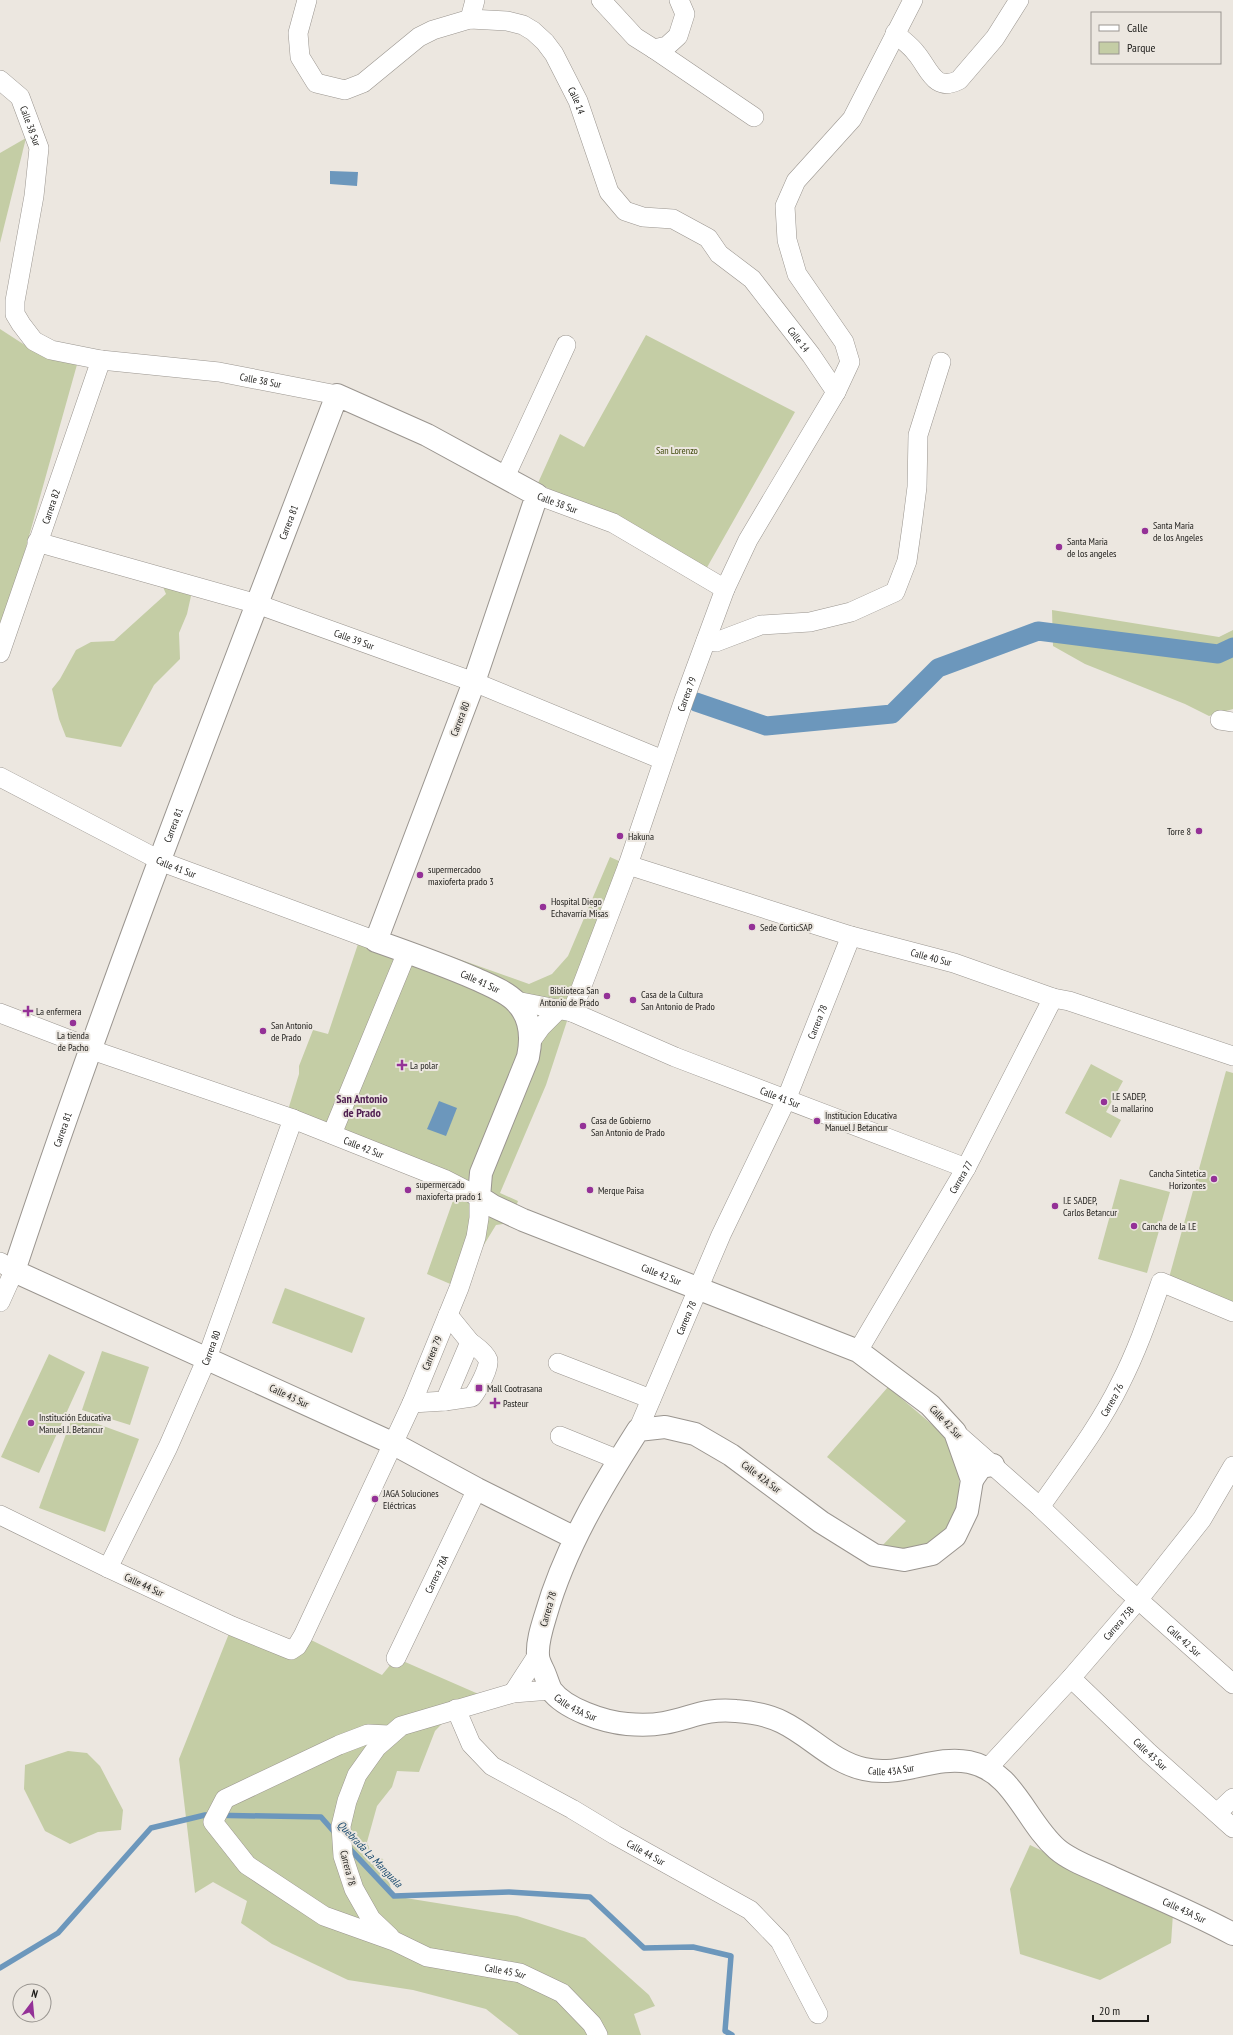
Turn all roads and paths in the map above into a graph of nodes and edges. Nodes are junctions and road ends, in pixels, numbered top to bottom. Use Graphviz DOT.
graph roads {
  1 [pos="307,0"];
  2 [pos="476,0"];
  3 [pos="602,0"];
  4 [pos="679,0"];
  5 [pos="913,0"];
  6 [pos="1019,0"];
  7 [pos="470,19"];
  8 [pos="895,34"];
  9 [pos="654,49"];
  10 [pos="0,80"];
  11 [pos="754,117"];
  12 [pos="566,345"];
  13 [pos="101,360"];
  14 [pos="941,362"];
  15 [pos="836,392"];
  16 [pos="337,395"];
  17 [pos="505,477"];
  18 [pos="537,494"];
  19 [pos="37,542"];
  20 [pos="725,589"];
  21 [pos="257,604"];
  22 [pos="706,640"];
  23 [pos="0,653"];
  24 [pos="474,682"];
  25 [pos="663,760"];
  26 [pos="0,777"];
  27 [pos="159,860"];
  28 [pos="628,865"];
  29 [pos="851,936"];
  30 [pos="376,940"];
  31 [pos="407,952"];
  32 [pos="1053,998"];
  33 [pos="516,1001"];
  34 [pos="565,1011"];
  35 [pos="0,1012"];
  36 [pos="531,1041"];
  37 [pos="90,1048"];
  38 [pos="1233,1056"];
  39 [pos="786,1100"];
  40 [pos="293,1119"];
  41 [pos="332,1134"];
  42 [pos="966,1168"];
  43 [pos="479,1197"];
  44 [pos="7,1267"];
  45 [pos="698,1288"];
  46 [pos="0,1302"];
  47 [pos="1233,1312"];
  48 [pos="448,1316"];
  49 [pos="470,1342"];
  50 [pos="858,1351"];
  51 [pos="207,1358"];
  52 [pos="558,1363"];
  53 [pos="651,1399"];
  54 [pos="445,1401"];
  55 [pos="412,1402"];
  56 [pos="638,1430"];
  57 [pos="955,1432"];
  58 [pos="560,1436"];
  59 [pos="392,1443"];
  60 [pos="619,1460"];
  61 [pos="993,1466"];
  62 [pos="1233,1466"];
  63 [pos="972,1480"];
  64 [pos="477,1489"];
  65 [pos="1040,1507"];
  66 [pos="0,1514"];
  67 [pos="575,1538"];
  68 [pos="108,1568"];
  69 [pos="1138,1600"];
  70 [pos="291,1650"];
  71 [pos="538,1656"];
  72 [pos="396,1658"];
  73 [pos="1071,1678"];
  74 [pos="1233,1684"];
  75 [pos="551,1690"];
  76 [pos="513,1693"];
  77 [pos="456,1709"];
  78 [pos="383,1741"];
  79 [pos="988,1768"];
  80 [pos="1233,1798"];
  81 [pos="1217,1813"];
  82 [pos="1233,1828"];
  83 [pos="1233,1934"];
  84 [pos="394,1941"];
  85 [pos="818,2014"];
  86 [pos="598,2035"];
  1 -- 7 [label="street, Calle 14"];
  2 -- 7 [label="street"];
  3 -- 9 [label="street"];
  4 -- 9 [label="street"];
  5 -- 8 [label="street, Carrera 79"];
  6 -- 8 [label="street"];
  7 -- 15 [label="street, Calle 14"];
  8 -- 15 [label="street, Carrera 79"];
  9 -- 11 [label="street"];
  10 -- 13 [label="street, Calle 38 Sur"];
  12 -- 17 [label="street"];
  13 -- 16 [label="street, Calle 38 Sur"];
  13 -- 19 [label="street, Carrera 82"];
  14 -- 22 [label="street"];
  15 -- 20 [label="street, Carrera 79"];
  16 -- 17 [label="main road, Calle 38 Sur"];
  16 -- 21 [label="main road, Carrera 81"];
  17 -- 18 [label="main road, Calle 38 Sur"];
  18 -- 20 [label="street, Calle 38 Sur"];
  18 -- 24 [label="main road, Carrera 80"];
  19 -- 21 [label="street, Calle 39 Sur"];
  19 -- 23 [label="street, Carrera 82"];
  20 -- 22 [label="street, Carrera 79"];
  21 -- 24 [label="street, Calle 39 Sur"];
  21 -- 27 [label="main road, Carrera 81"];
  22 -- 25 [label="street, Carrera 79"];
  24 -- 25 [label="street, Calle 39 Sur"];
  24 -- 30 [label="main road, Carrera 80"];
  25 -- 28 [label="street, Carrera 79"];
  26 -- 27 [label="street, Calle 41 Sur"];
  27 -- 30 [label="street, Calle 41 Sur"];
  27 -- 37 [label="main road, Carrera 81"];
  28 -- 29 [label="street, Calle 40 Sur"];
  28 -- 34 [label="street, Carrera 79"];
  29 -- 32 [label="street, Calle 40 Sur"];
  29 -- 39 [label="street, Carrera 78"];
  30 -- 31 [label="main road, Calle 41 Sur"];
  31 -- 33 [label="main road, Calle 41 Sur"];
  31 -- 41 [label="street"];
  32 -- 38 [label="street, Calle 40 Sur"];
  32 -- 42 [label="street, Carrera 77"];
  33 -- 34 [label="street, Calle 41 Sur"];
  33 -- 36 [label="main road, Carrera 79"];
  34 -- 36 [label="street, Carrera 79"];
  34 -- 39 [label="street, Calle 41 Sur"];
  35 -- 37 [label="street, Calle 42 Sur"];
  36 -- 43 [label="main road, Carrera 79"];
  37 -- 40 [label="street, Calle 42 Sur"];
  37 -- 44 [label="main road, Carrera 81"];
  39 -- 42 [label="street, Calle 41 Sur"];
  39 -- 45 [label="street, Carrera 78"];
  40 -- 41 [label="street, Calle 42 Sur"];
  40 -- 51 [label="street, Carrera 80"];
  41 -- 43 [label="street, Calle 42 Sur"];
  42 -- 50 [label="street, Carrera 77"];
  43 -- 45 [label="main road, Calle 42 Sur"];
  43 -- 48 [label="street, Carrera 79"];
  44 -- 46 [label="street, Carrera 81"];
  44 -- 51 [label="main road, Calle 43 Sur"];
  45 -- 50 [label="main road, Calle 42 Sur"];
  45 -- 53 [label="street, Carrera 78"];
  47 -- 65 [label="street, Carrera 76"];
  48 -- 49 [label="street"];
  48 -- 55 [label="street, Carrera 79"];
  49 -- 54 [label="street"];
  49 -- 54 [label="street"];
  50 -- 57 [label="main road, Calle 42 Sur"];
  51 -- 59 [label="main road, Calle 43 Sur"];
  51 -- 68 [label="street, Carrera 80"];
  52 -- 53 [label="street"];
  53 -- 56 [label="street, Carrera 78"];
  54 -- 55 [label="street"];
  55 -- 59 [label="street, Carrera 79"];
  56 -- 60 [label="main road, Carrera 78"];
  56 -- 63 [label="main road, Calle 42A Sur"];
  57 -- 61 [label="street, Calle 42 Sur"];
  57 -- 63 [label="main road"];
  58 -- 60 [label="street"];
  59 -- 64 [label="main road, Calle 43 Sur"];
  59 -- 70 [label="street, Carrera 79"];
  60 -- 67 [label="main road, Carrera 78"];
  61 -- 63 [label="main road"];
  61 -- 65 [label="street, Calle 42 Sur"];
  62 -- 69 [label="street, Carrera 75B"];
  64 -- 67 [label="main road, Calle 43 Sur"];
  64 -- 72 [label="street, Carrera 78A"];
  65 -- 69 [label="street, Calle 42 Sur"];
  66 -- 68 [label="street, Calle 44 Sur"];
  67 -- 71 [label="main road, Carrera 78"];
  68 -- 70 [label="street, Calle 44 Sur"];
  69 -- 73 [label="street, Carrera 75B"];
  69 -- 74 [label="street, Calle 42 Sur"];
  71 -- 75 [label="main road, Calle 43A Sur"];
  71 -- 76 [label="street, Carrera 78"];
  73 -- 79 [label="street, Carrera 75B"];
  73 -- 81 [label="street, Calle 43 Sur"];
  75 -- 76 [label="street, Carrera 78"];
  75 -- 79 [label="main road, Calle 43A Sur"];
  76 -- 77 [label="street, Carrera 78"];
  77 -- 78 [label="street, Carrera 78"];
  77 -- 85 [label="street, Calle 44 Sur"];
  78 -- 84 [label="street, Carrera 78"];
  78 -- 84 [label="street"];
  79 -- 83 [label="main road, Calle 43A Sur"];
  80 -- 81 [label="street"];
  81 -- 82 [label="street, Calle 43 Sur"];
  84 -- 86 [label="street, Calle 45 Sur"];
}
